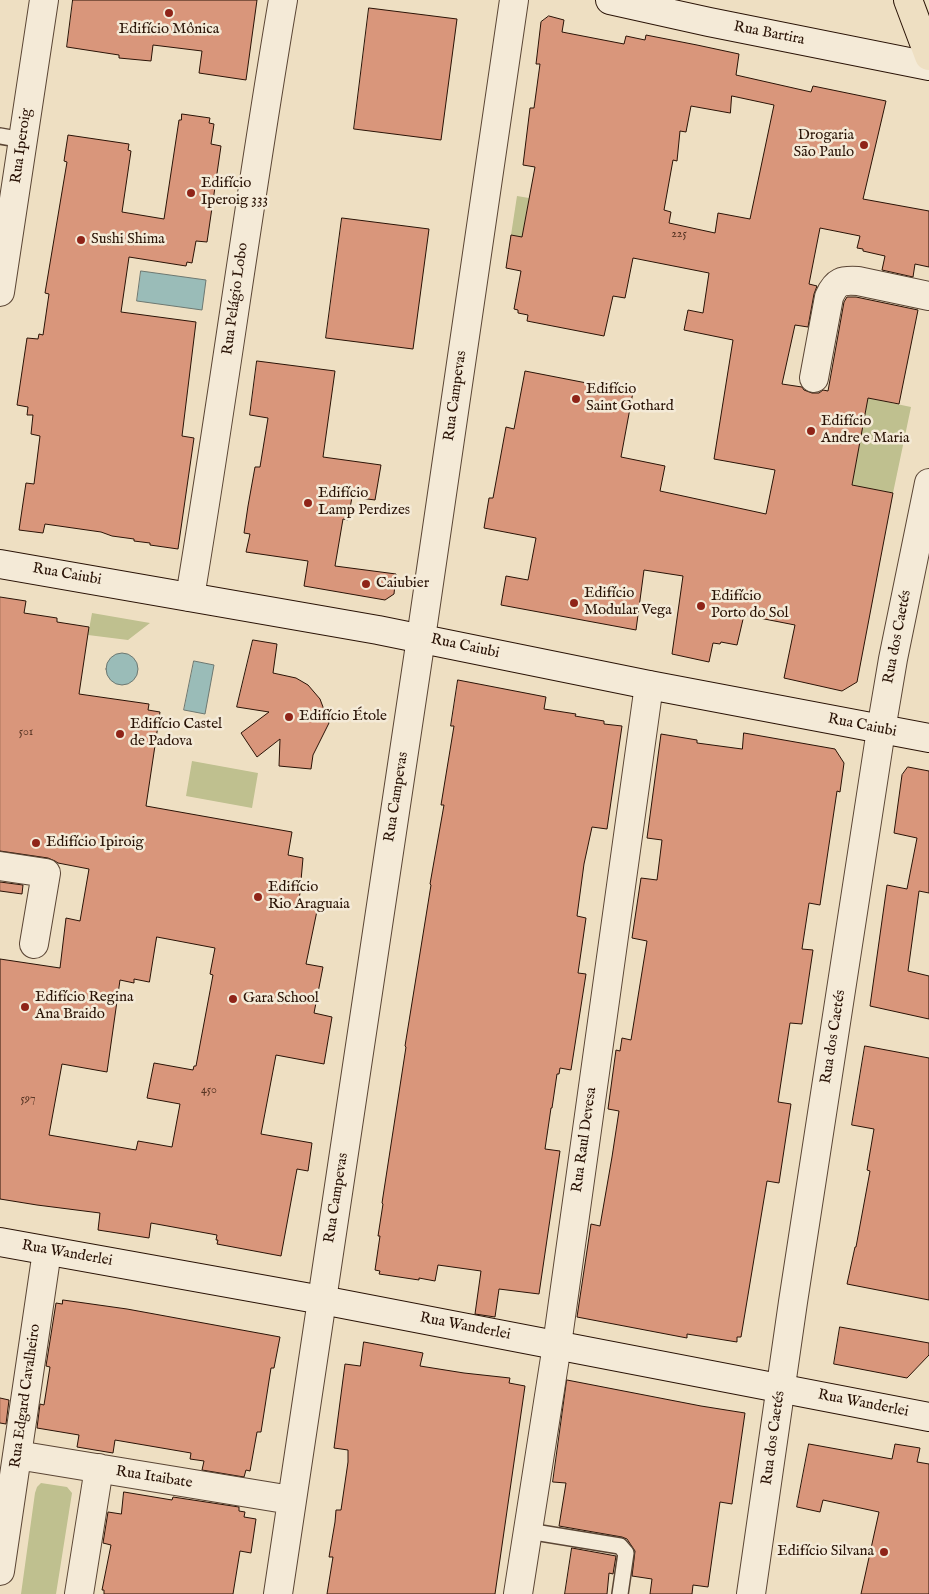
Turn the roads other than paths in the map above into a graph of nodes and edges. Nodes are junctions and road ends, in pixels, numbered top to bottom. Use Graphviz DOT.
graph roads {
  1 [pos="44,0"];
  2 [pos="283,0"];
  3 [pos="514,0"];
  4 [pos="610,0"];
  5 [pos="908,0"];
  6 [pos="929,56"];
  7 [pos="929,66"];
  8 [pos="11,138"];
  9 [pos="0,292"];
  10 [pos="929,296"];
  11 [pos="814,378"];
  12 [pos="929,483"];
  13 [pos="0,564"];
  14 [pos="190,597"];
  15 [pos="421,638"];
  16 [pos="649,684"];
  17 [pos="880,730"];
  18 [pos="929,738"];
  19 [pos="0,866"];
  20 [pos="34,944"];
  21 [pos="0,1242"];
  22 [pos="47,1251"];
  23 [pos="322,1300"];
  24 [pos="556,1345"];
  25 [pos="782,1389"];
  26 [pos="929,1417"];
  27 [pos="17,1455"];
  28 [pos="99,1468"];
  29 [pos="292,1500"];
  30 [pos="528,1531"];
  31 [pos="0,1572"];
  32 [pos="79,1594"];
  33 [pos="278,1594"];
  34 [pos="518,1594"];
  35 [pos="620,1594"];
  36 [pos="751,1594"];
  1 -- 8 [label="street, Rua Iperoig"];
  2 -- 14 [label="street, Rua Pelágio Lobo"];
  3 -- 15 [label="street, Rua Campevas"];
  4 -- 7 [label="street, Rua Bartira"];
  5 -- 6 [label="main road"];
  8 -- 9 [label="street, Rua Iperoig"];
  10 -- 11 [label="street"];
  12 -- 17 [label="street, Rua dos Caetés"];
  13 -- 14 [label="street, Rua Caiubi"];
  14 -- 15 [label="street, Rua Caiubi"];
  15 -- 16 [label="street, Rua Caiubi"];
  15 -- 23 [label="street, Rua Campevas"];
  16 -- 17 [label="street, Rua Caiubi"];
  16 -- 24 [label="street, Rua Raul Devesa"];
  17 -- 18 [label="street, Rua Caiubi"];
  17 -- 25 [label="street, Rua dos Caetés"];
  19 -- 20 [label="street"];
  21 -- 22 [label="street, Rua Wanderlei"];
  22 -- 23 [label="street, Rua Wanderlei"];
  22 -- 27 [label="street, Rua Edgard Cavalheiro"];
  23 -- 24 [label="street, Rua Wanderlei"];
  23 -- 29 [label="street, Rua Campevas"];
  24 -- 25 [label="street, Rua Wanderlei"];
  24 -- 30 [label="street, Rua Raul Devesa"];
  25 -- 26 [label="street, Rua Wanderlei"];
  25 -- 36 [label="street, Rua dos Caetés"];
  27 -- 28 [label="street, Rua Itaibate"];
  27 -- 31 [label="street, Rua Edgard Cavalheiro"];
  28 -- 29 [label="street, Rua Itaibate"];
  28 -- 32 [label="street"];
  29 -- 33 [label="street, Rua Campevas"];
  30 -- 34 [label="street, Rua Raul Devesa"];
  30 -- 35 [label="lane"];
}
